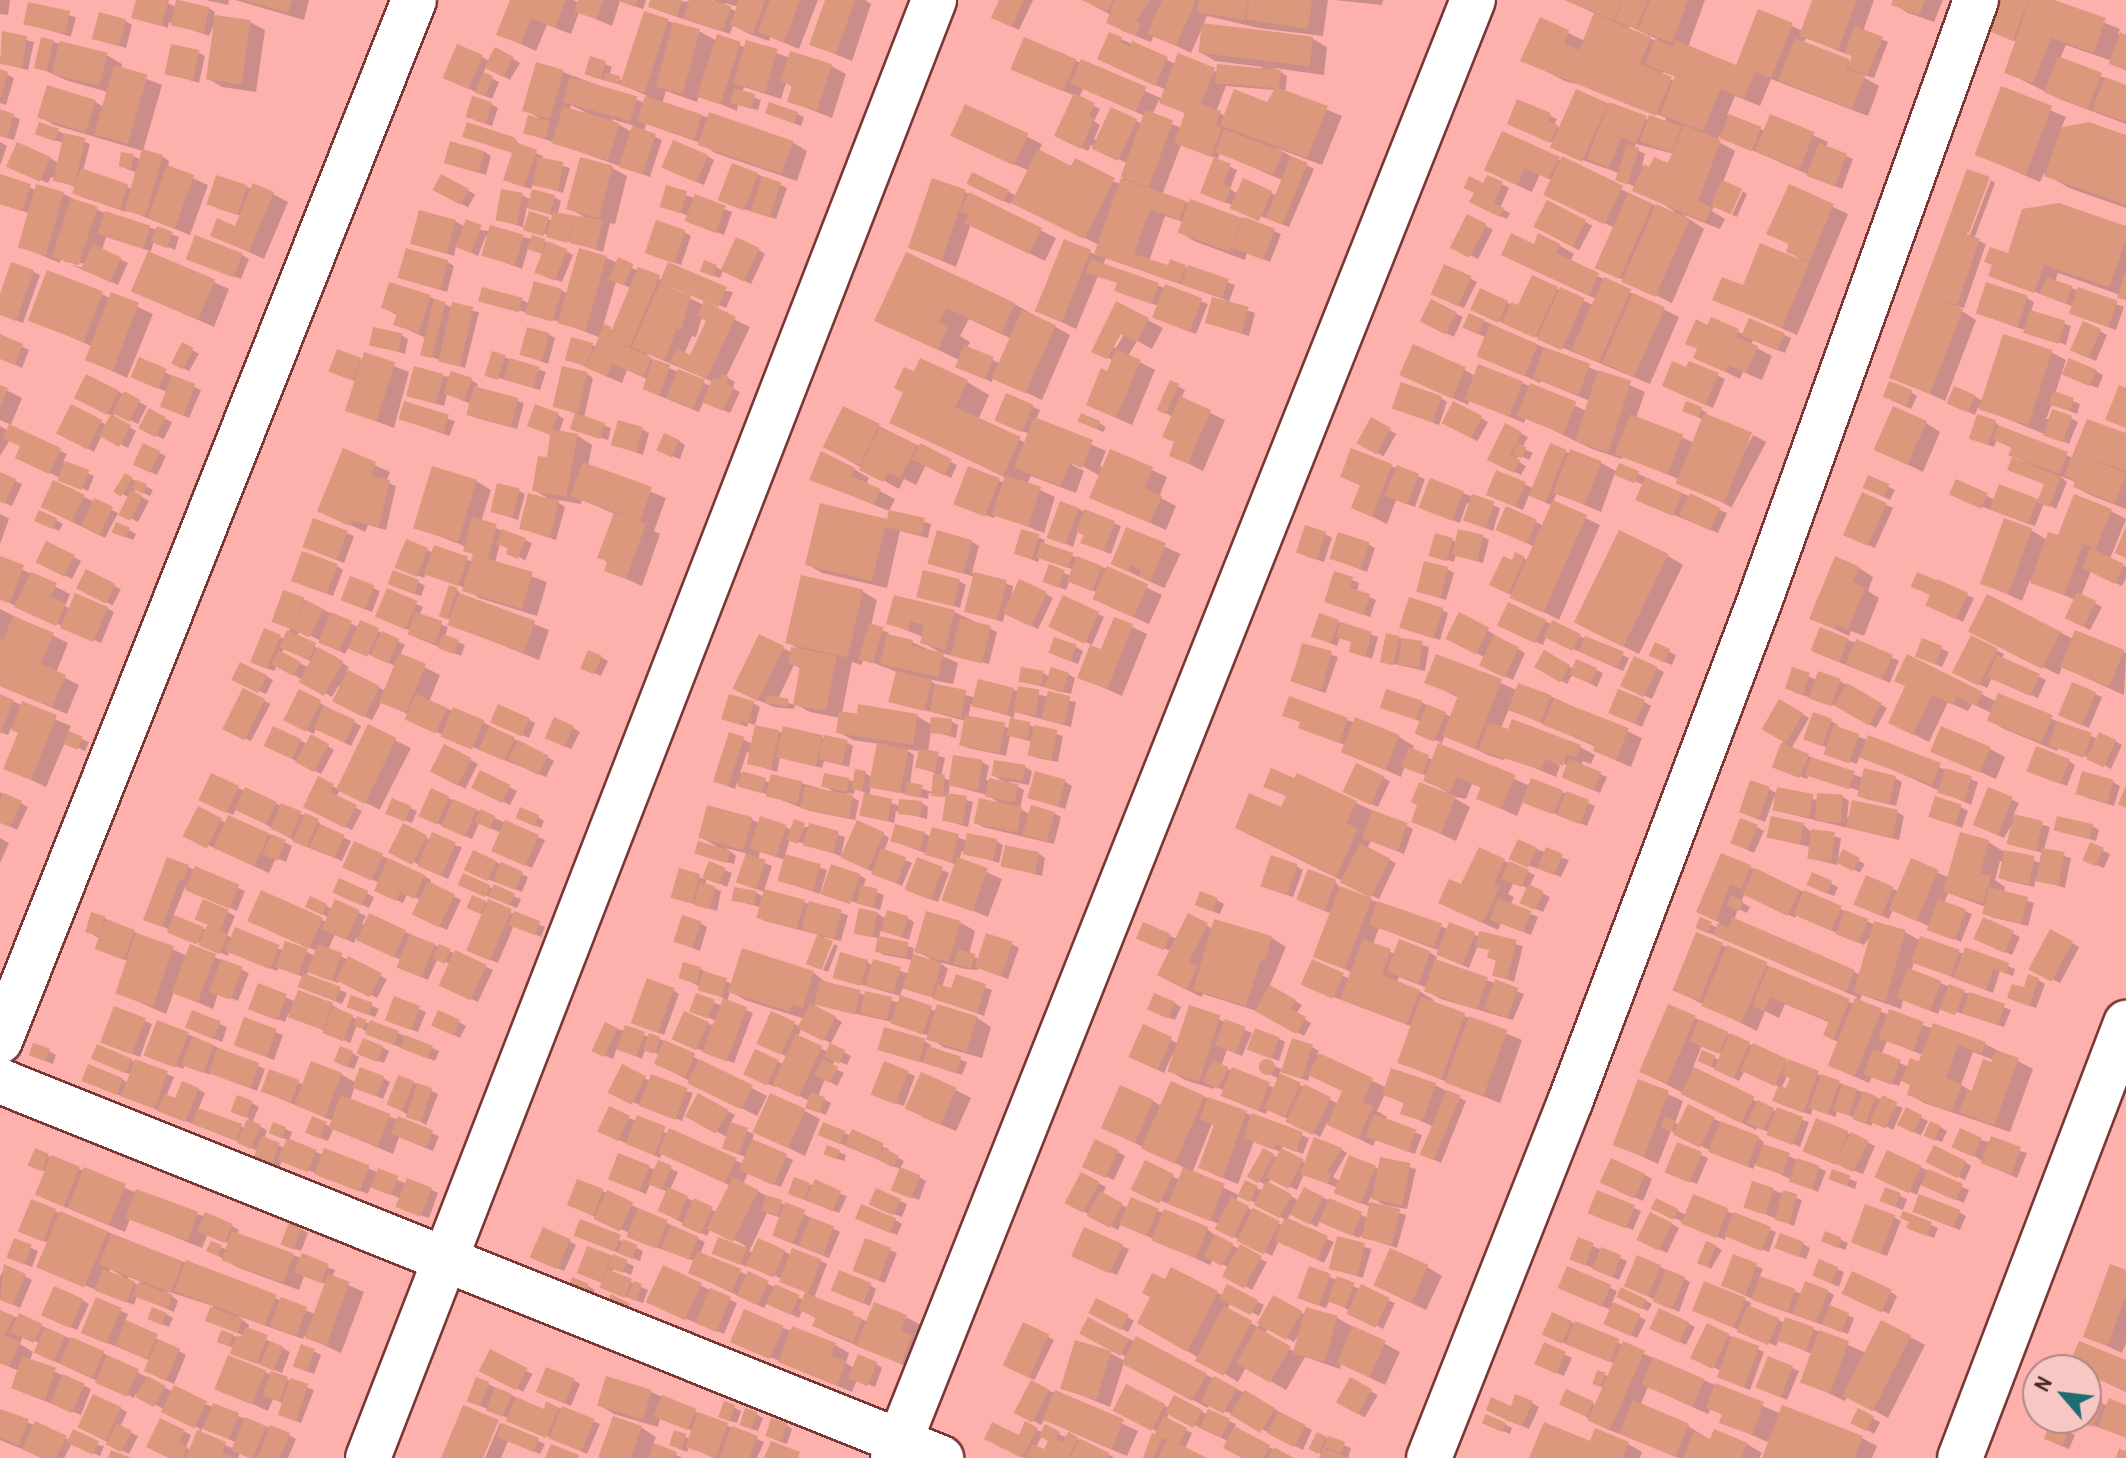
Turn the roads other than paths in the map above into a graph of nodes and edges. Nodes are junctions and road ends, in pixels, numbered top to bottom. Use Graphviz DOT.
graph roads {
  1 [pos="414,0"];
  2 [pos="934,0"];
  3 [pos="1473,0"];
  4 [pos="1976,0"];
  5 [pos="2126,1023"];
  6 [pos="0,1041"];
  7 [pos="0,1081"];
  8 [pos="445,1259"];
  9 [pos="897,1450"];
  10 [pos="368,1458"];
  11 [pos="941,1458"];
  12 [pos="1429,1458"];
  13 [pos="1960,1458"];
  1 -- 6 [label="street"];
  2 -- 8 [label="street"];
  3 -- 9 [label="street"];
  4 -- 12 [label="street"];
  5 -- 13 [label="street"];
  7 -- 8 [label="street"];
  8 -- 9 [label="street"];
  8 -- 10 [label="street"];
  9 -- 11 [label="street"];
}
